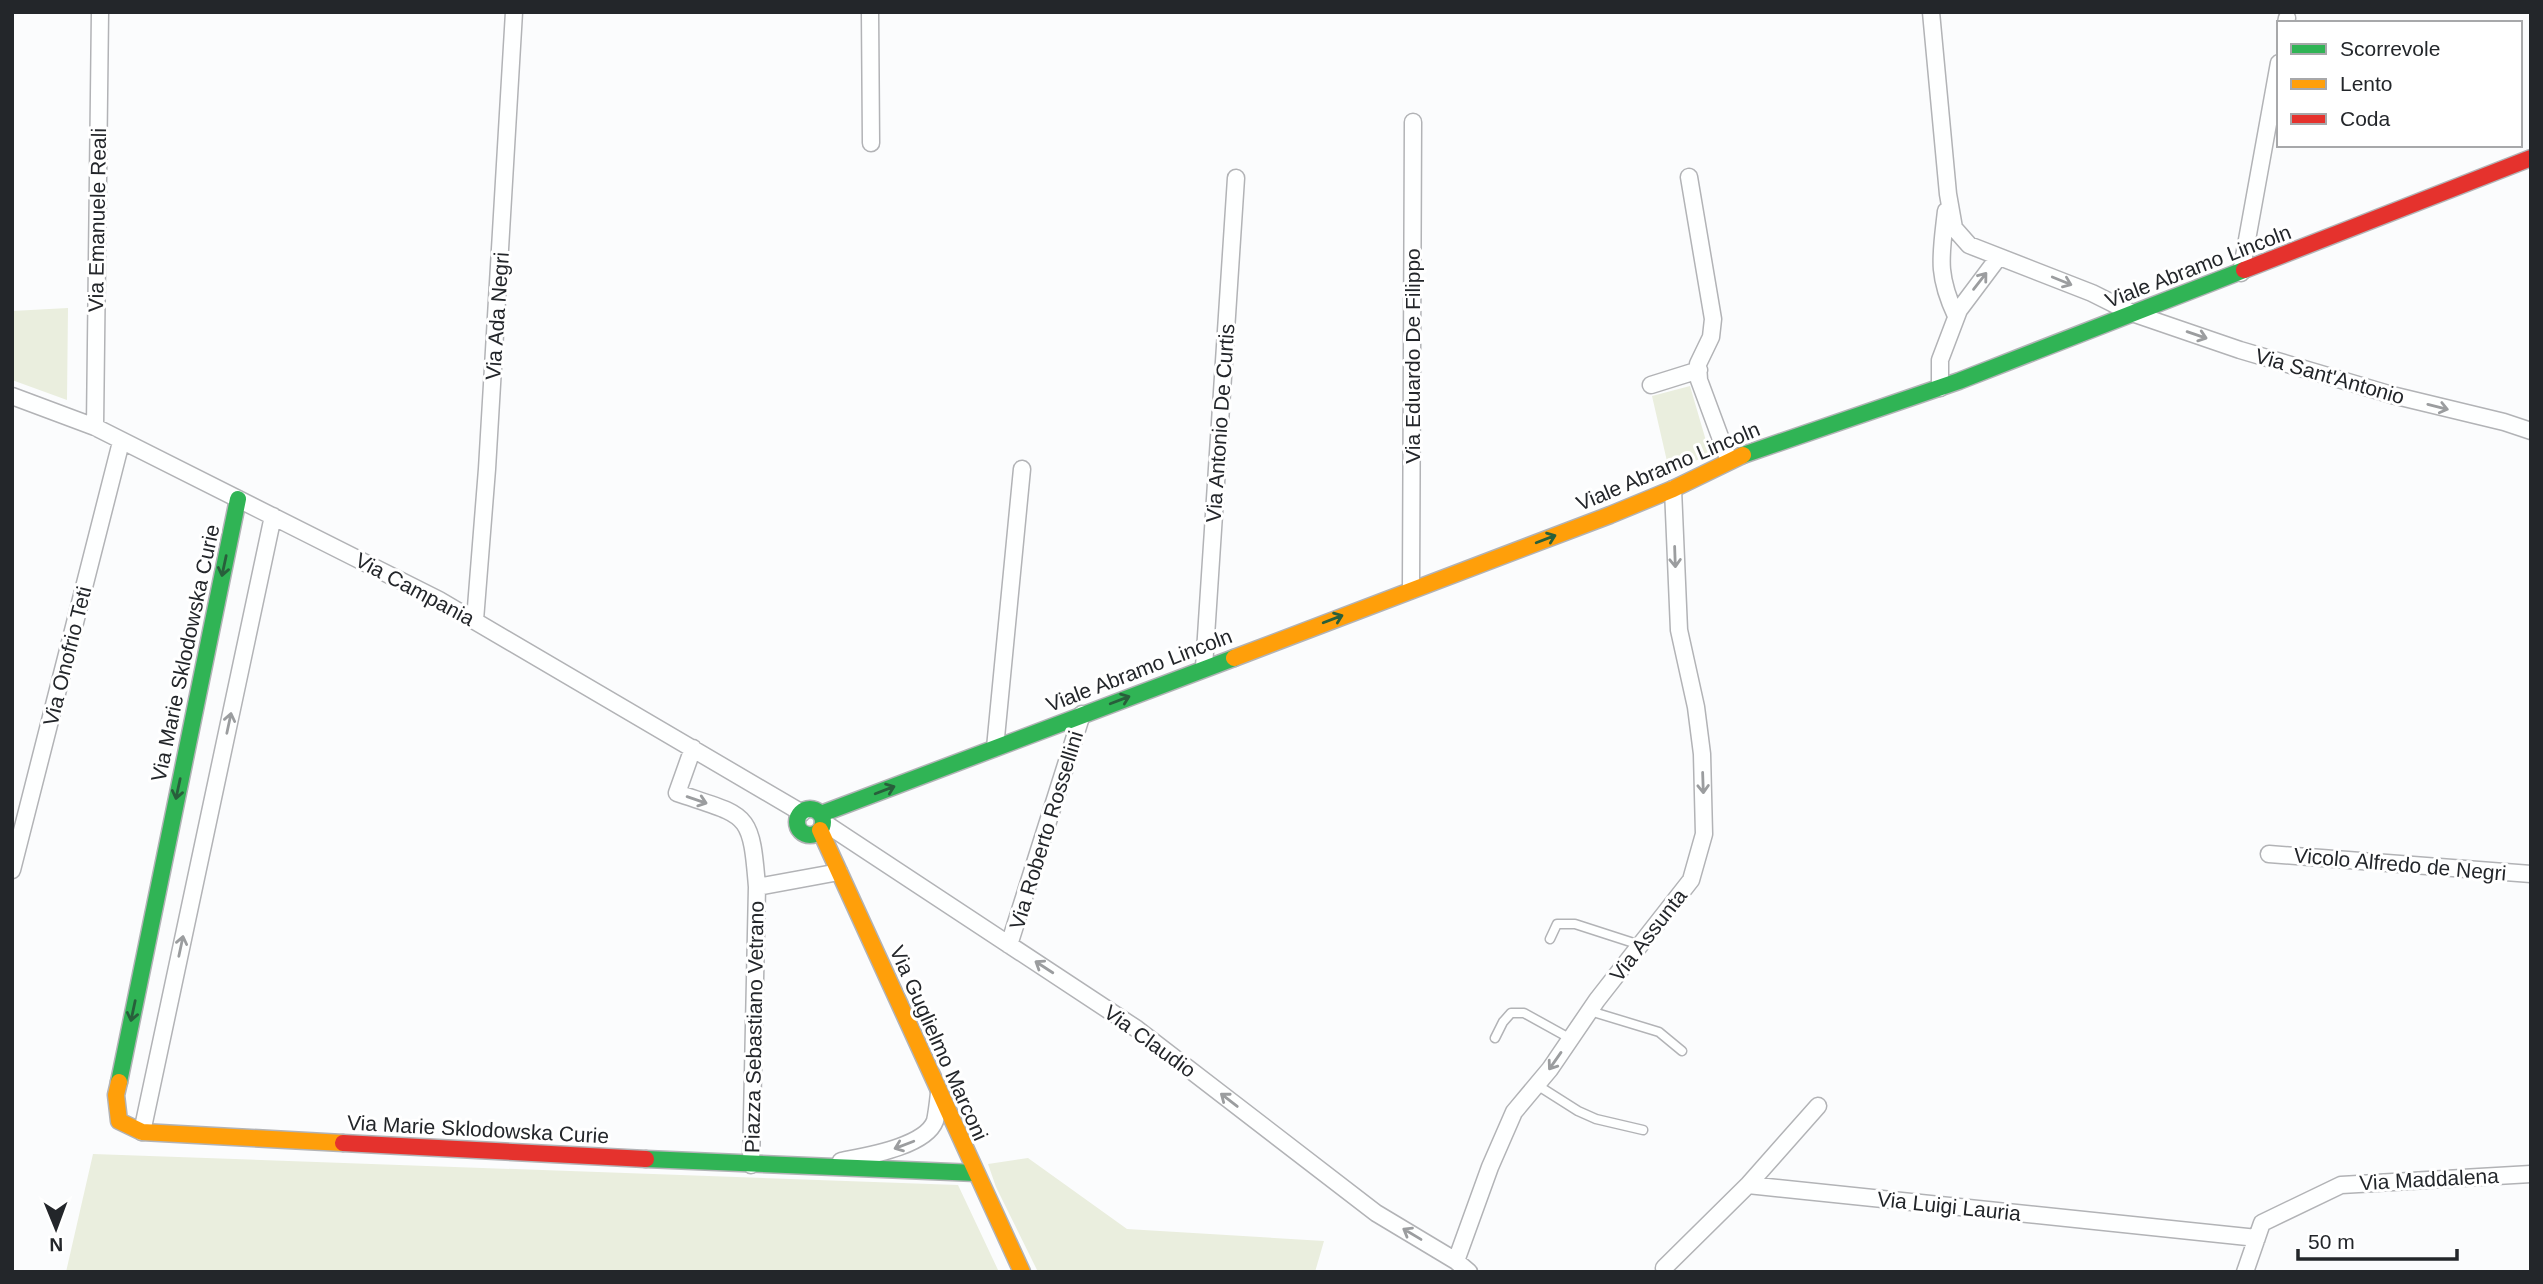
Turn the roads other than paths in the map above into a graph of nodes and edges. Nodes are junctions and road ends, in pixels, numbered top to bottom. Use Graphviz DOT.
graph roads {
  1 [pos="100,12"];
  2 [pos="514,12"];
  3 [pos="870,12"];
  4 [pos="1931,12"];
  5 [pos="2277,74"];
  6 [pos="1413,122"];
  7 [pos="871,143"];
  8 [pos="2531,158"];
  9 [pos="1689,177"];
  10 [pos="1236,178"];
  11 [pos="1948,194"];
  12 [pos="1998,258"];
  13 [pos="2241,273"];
  14 [pos="2132,313"];
  15 [pos="1956,316"];
  16 [pos="1699,370"];
  17 [pos="1651,385"];
  18 [pos="1940,388"];
  19 [pos="12,396"];
  20 [pos="95,427"];
  21 [pos="2531,431"];
  22 [pos="121,442"];
  23 [pos="1729,461"];
  24 [pos="1022,469"];
  25 [pos="1673,489"];
  26 [pos="238,499"];
  27 [pos="273,516"];
  28 [pos="1411,590"];
  29 [pos="475,620"];
  30 [pos="1204,667"];
  31 [pos="1082,715"];
  32 [pos="693,748"];
  33 [pos="995,748"];
  34 [pos="802,813"];
  35 [pos="822,822"];
  36 [pos="2269,854"];
  37 [pos="12,870"];
  38 [pos="839,872"];
  39 [pos="2531,874"];
  40 [pos="757,887"];
  41 [pos="1550,939"];
  42 [pos="1009,945"];
  43 [pos="1640,945"];
  44 [pos="1590,1011"];
  45 [pos="1495,1038"];
  46 [pos="1570,1039"];
  47 [pos="1682,1051"];
  48 [pos="1537,1084"];
  49 [pos="939,1093"];
  50 [pos="1818,1106"];
  51 [pos="1643,1129"];
  52 [pos="142,1132"];
  53 [pos="751,1165"];
  54 [pos="813,1167"];
  55 [pos="976,1173"];
  56 [pos="2531,1174"];
  57 [pos="1748,1185"];
  58 [pos="2256,1238"];
  59 [pos="1462,1266"];
  60 [pos="1664,1268"];
  61 [pos="1022,1272"];
  62 [pos="2245,1272"];
  1 -- 20 [label="street, Via Emanuele Reali"];
  2 -- 29 [label="street, Via Ada Negri"];
  3 -- 7 [label="street"];
  4 -- 11 [label="street"];
  5 -- 13 [label="street"];
  6 -- 28 [label="street, Via Eduardo De Filippo"];
  8 -- 13 [label="street, Viale Abramo Lincoln"];
  9 -- 16 [label="street"];
  10 -- 30 [label="street, Via Antonio De Curtis"];
  11 -- 12 [label="street, Via Sant'Antonio"];
  11 -- 15 [label="street"];
  12 -- 14 [label="street, Via Sant'Antonio, one-way"];
  15 -- 12 [label="street, one-way"];
  13 -- 14 [label="street, Viale Abramo Lincoln"];
  14 -- 18 [label="street, Viale Abramo Lincoln"];
  14 -- 21 [label="street, Via Sant'Antonio, one-way"];
  15 -- 18 [label="street"];
  16 -- 17 [label="street"];
  16 -- 23 [label="street"];
  18 -- 23 [label="street, Viale Abramo Lincoln"];
  19 -- 20 [label="street, Via Campania"];
  20 -- 22 [label="street, Via Campania"];
  22 -- 26 [label="street, Via Campania"];
  22 -- 37 [label="street, Via Onofrio Teti"];
  23 -- 25 [label="street, Viale Abramo Lincoln"];
  24 -- 33 [label="street"];
  28 -- 25 [label="street, Viale Abramo Lincoln, one-way"];
  25 -- 43 [label="street, Via Assunta, one-way"];
  26 -- 27 [label="street, Via Campania"];
  26 -- 52 [label="street, Via Marie Sklodowska Curie, one-way"];
  27 -- 29 [label="street, Via Campania"];
  52 -- 27 [label="street, one-way"];
  30 -- 28 [label="street, Viale Abramo Lincoln, one-way"];
  29 -- 32 [label="street, Via Campania"];
  31 -- 30 [label="street, Viale Abramo Lincoln, one-way"];
  31 -- 33 [label="street, Viale Abramo Lincoln"];
  31 -- 42 [label="street, Via Roberto Rossellini"];
  32 -- 34 [label="street, Via Campania"];
  32 -- 40 [label="street, one-way"];
  35 -- 33 [label="street, Viale Abramo Lincoln, one-way"];
  34 -- 35 [label="street"];
  34 -- 35 [label="street"];
  35 -- 38 [label="street, Via Guglielmo Marconi"];
  35 -- 42 [label="street, Via Claudio"];
  36 -- 39 [label="street, Vicolo Alfredo de Negri"];
  38 -- 40 [label="street, Piazza Sebastiano Vetrano"];
  38 -- 49 [label="street, Via Guglielmo Marconi"];
  40 -- 53 [label="street, Piazza Sebastiano Vetrano"];
  41 -- 43 [label="lane"];
  59 -- 42 [label="street, Via Claudio, one-way"];
  43 -- 44 [label="street, Via Assunta"];
  44 -- 46 [label="street, Via Assunta"];
  44 -- 47 [label="lane"];
  45 -- 46 [label="lane"];
  46 -- 48 [label="street, Via Assunta, one-way"];
  48 -- 51 [label="lane"];
  48 -- 59 [label="street, Via Assunta"];
  49 -- 54 [label="street, Via Marie Sklodowska Curie, one-way"];
  49 -- 55 [label="street, Via Guglielmo Marconi"];
  50 -- 57 [label="street"];
  52 -- 53 [label="street, Via Marie Sklodowska Curie"];
  53 -- 54 [label="street, Via Marie Sklodowska Curie"];
  54 -- 55 [label="street, Via Marie Sklodowska Curie"];
  55 -- 61 [label="street, Via Guglielmo Marconi"];
  56 -- 58 [label="street, Via Maddalena"];
  57 -- 58 [label="street, Via Luigi Lauria"];
  57 -- 60 [label="street"];
  58 -- 62 [label="street, Via Maddalena"];
}
